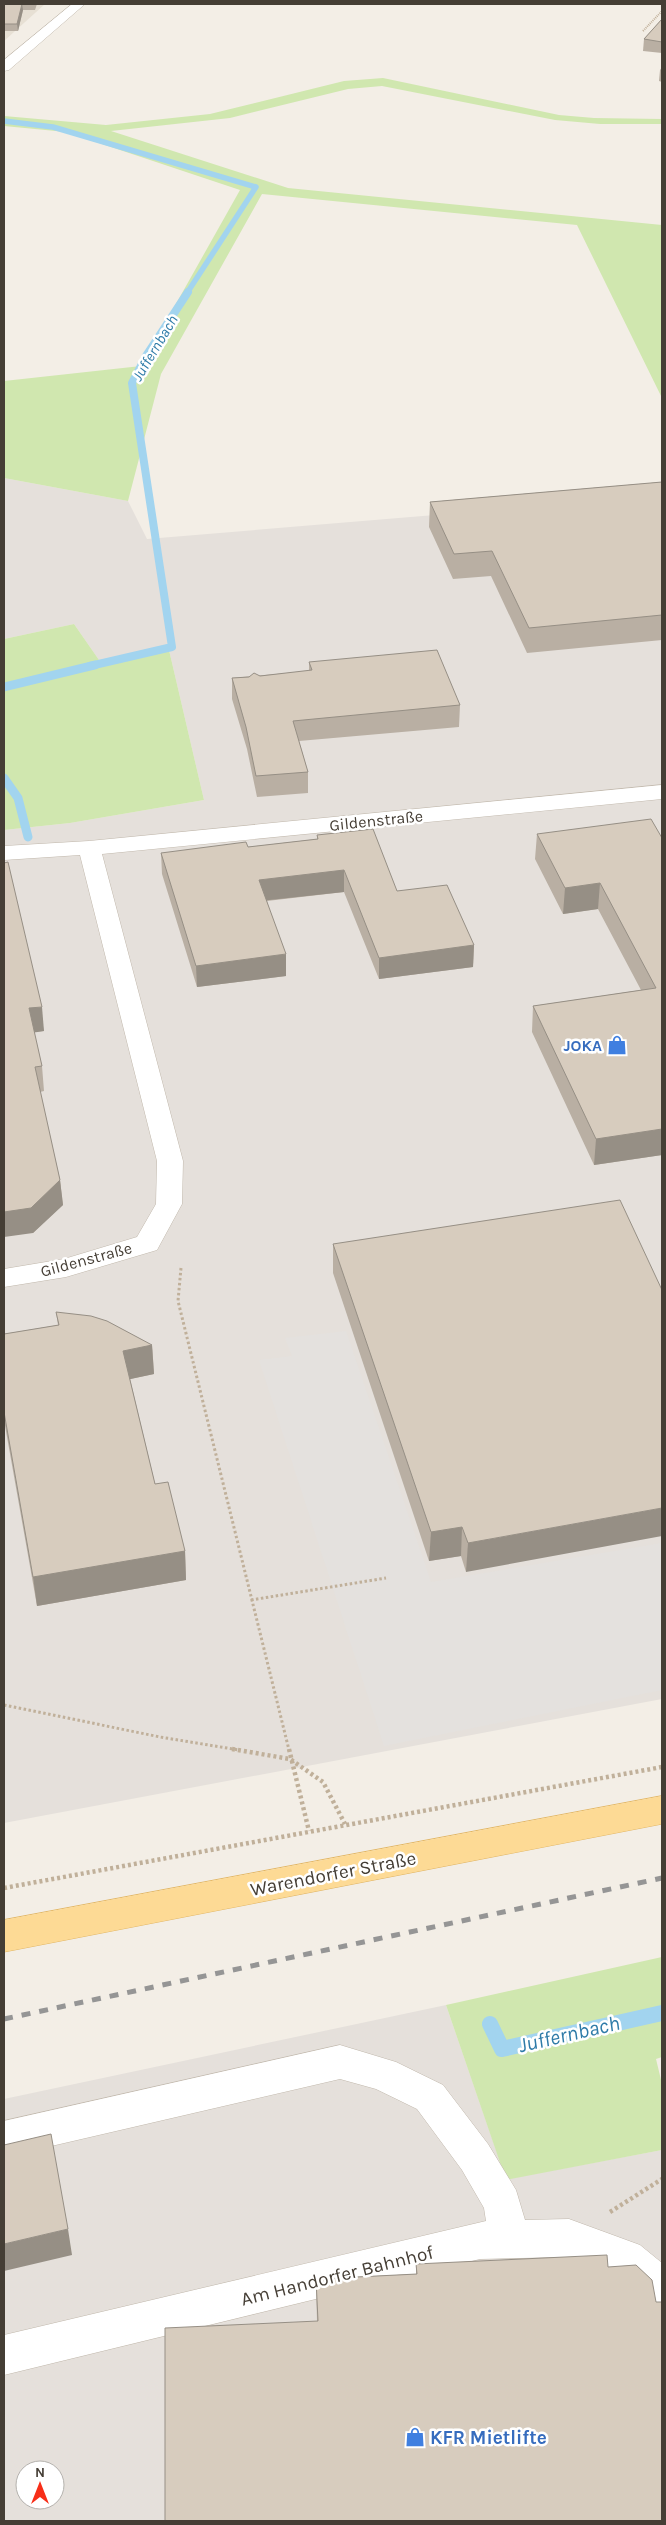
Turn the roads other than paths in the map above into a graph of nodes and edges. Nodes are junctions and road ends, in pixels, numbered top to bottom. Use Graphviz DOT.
graph roads {
  1 [pos="79,4"];
  2 [pos="4,67"];
  3 [pos="662,792"];
  4 [pos="89,848"];
  5 [pos="4,853"];
  6 [pos="4,1278"];
  7 [pos="662,1810"];
  8 [pos="4,1936"];
  9 [pos="4,2139"];
  10 [pos="509,2238"];
  11 [pos="662,2287"];
  12 [pos="4,2355"];
  1 -- 2 [label="street"];
  3 -- 4 [label="street, Gildenstraße"];
  4 -- 5 [label="street, Gildenstraße"];
  4 -- 6 [label="street, Gildenstraße"];
  7 -- 8 [label="main road, Warendorfer Straße"];
  9 -- 10 [label="street"];
  10 -- 11 [label="street, Am Handorfer Bahnhof"];
  10 -- 12 [label="street, Am Handorfer Bahnhof"];
}
